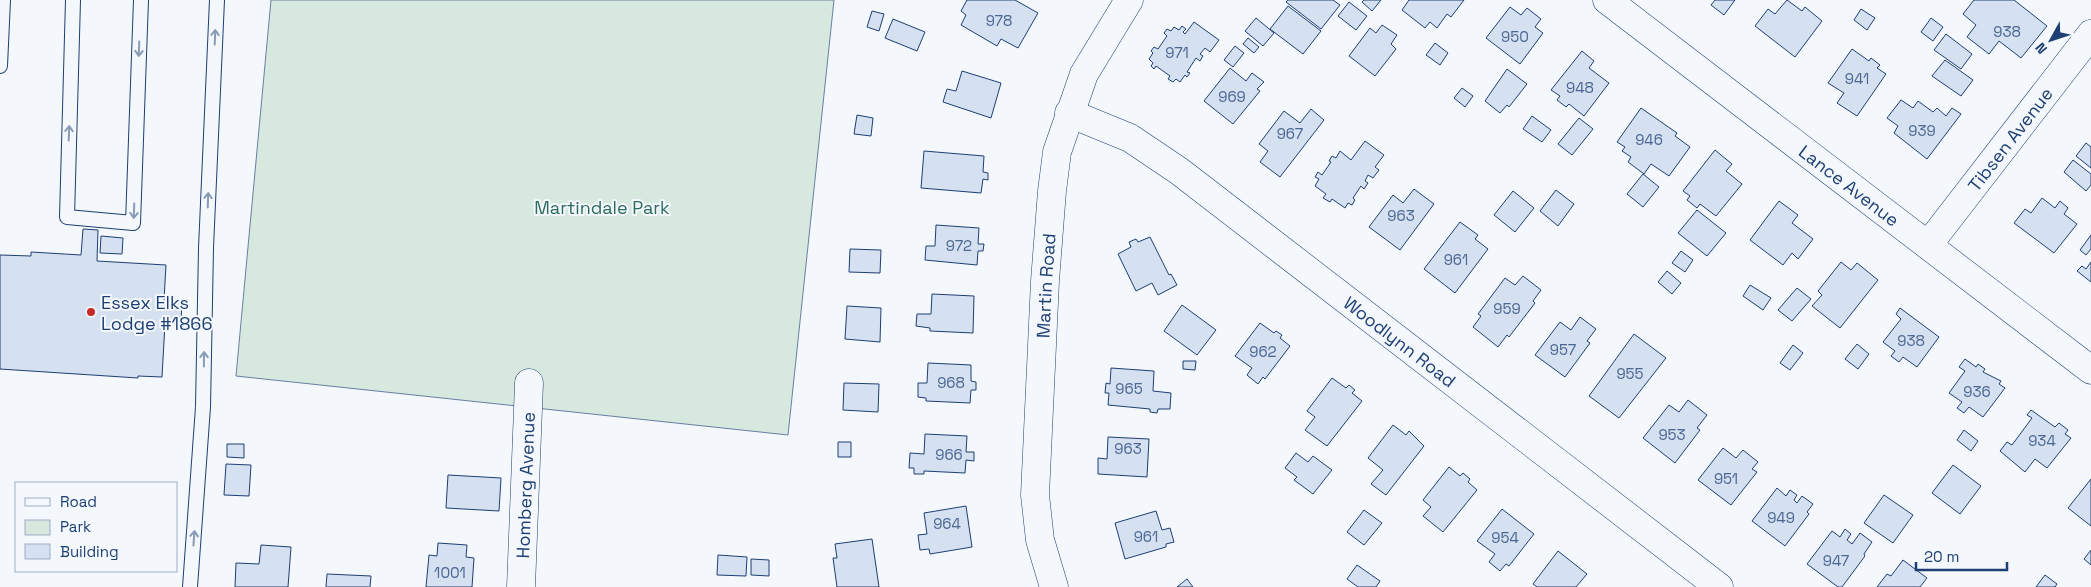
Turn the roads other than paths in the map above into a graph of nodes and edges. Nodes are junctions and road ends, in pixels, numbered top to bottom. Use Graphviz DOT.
graph roads {
  1 [pos="2,0"];
  2 [pos="73,0"];
  3 [pos="141,0"];
  4 [pos="217,0"];
  5 [pos="1129,0"];
  6 [pos="1607,0"];
  7 [pos="2091,34"];
  8 [pos="0,66"];
  9 [pos="1069,113"];
  10 [pos="1928,245"];
  11 [pos="2091,370"];
  12 [pos="529,383"];
  13 [pos="190,587"];
  14 [pos="521,587"];
  15 [pos="1054,587"];
  16 [pos="1719,587"];
  1 -- 8 [label="lane"];
  3 -- 2 [label="lane, one-way"];
  13 -- 4 [label="lane, one-way"];
  5 -- 9 [label="street, Martin Road"];
  6 -- 10 [label="street, Lance Avenue"];
  7 -- 10 [label="street, Tibsen Avenue"];
  9 -- 15 [label="street, Martin Road"];
  9 -- 16 [label="street, Woodlynn Road"];
  10 -- 11 [label="street, Lance Avenue"];
  12 -- 14 [label="street, Homberg Avenue"];
}
